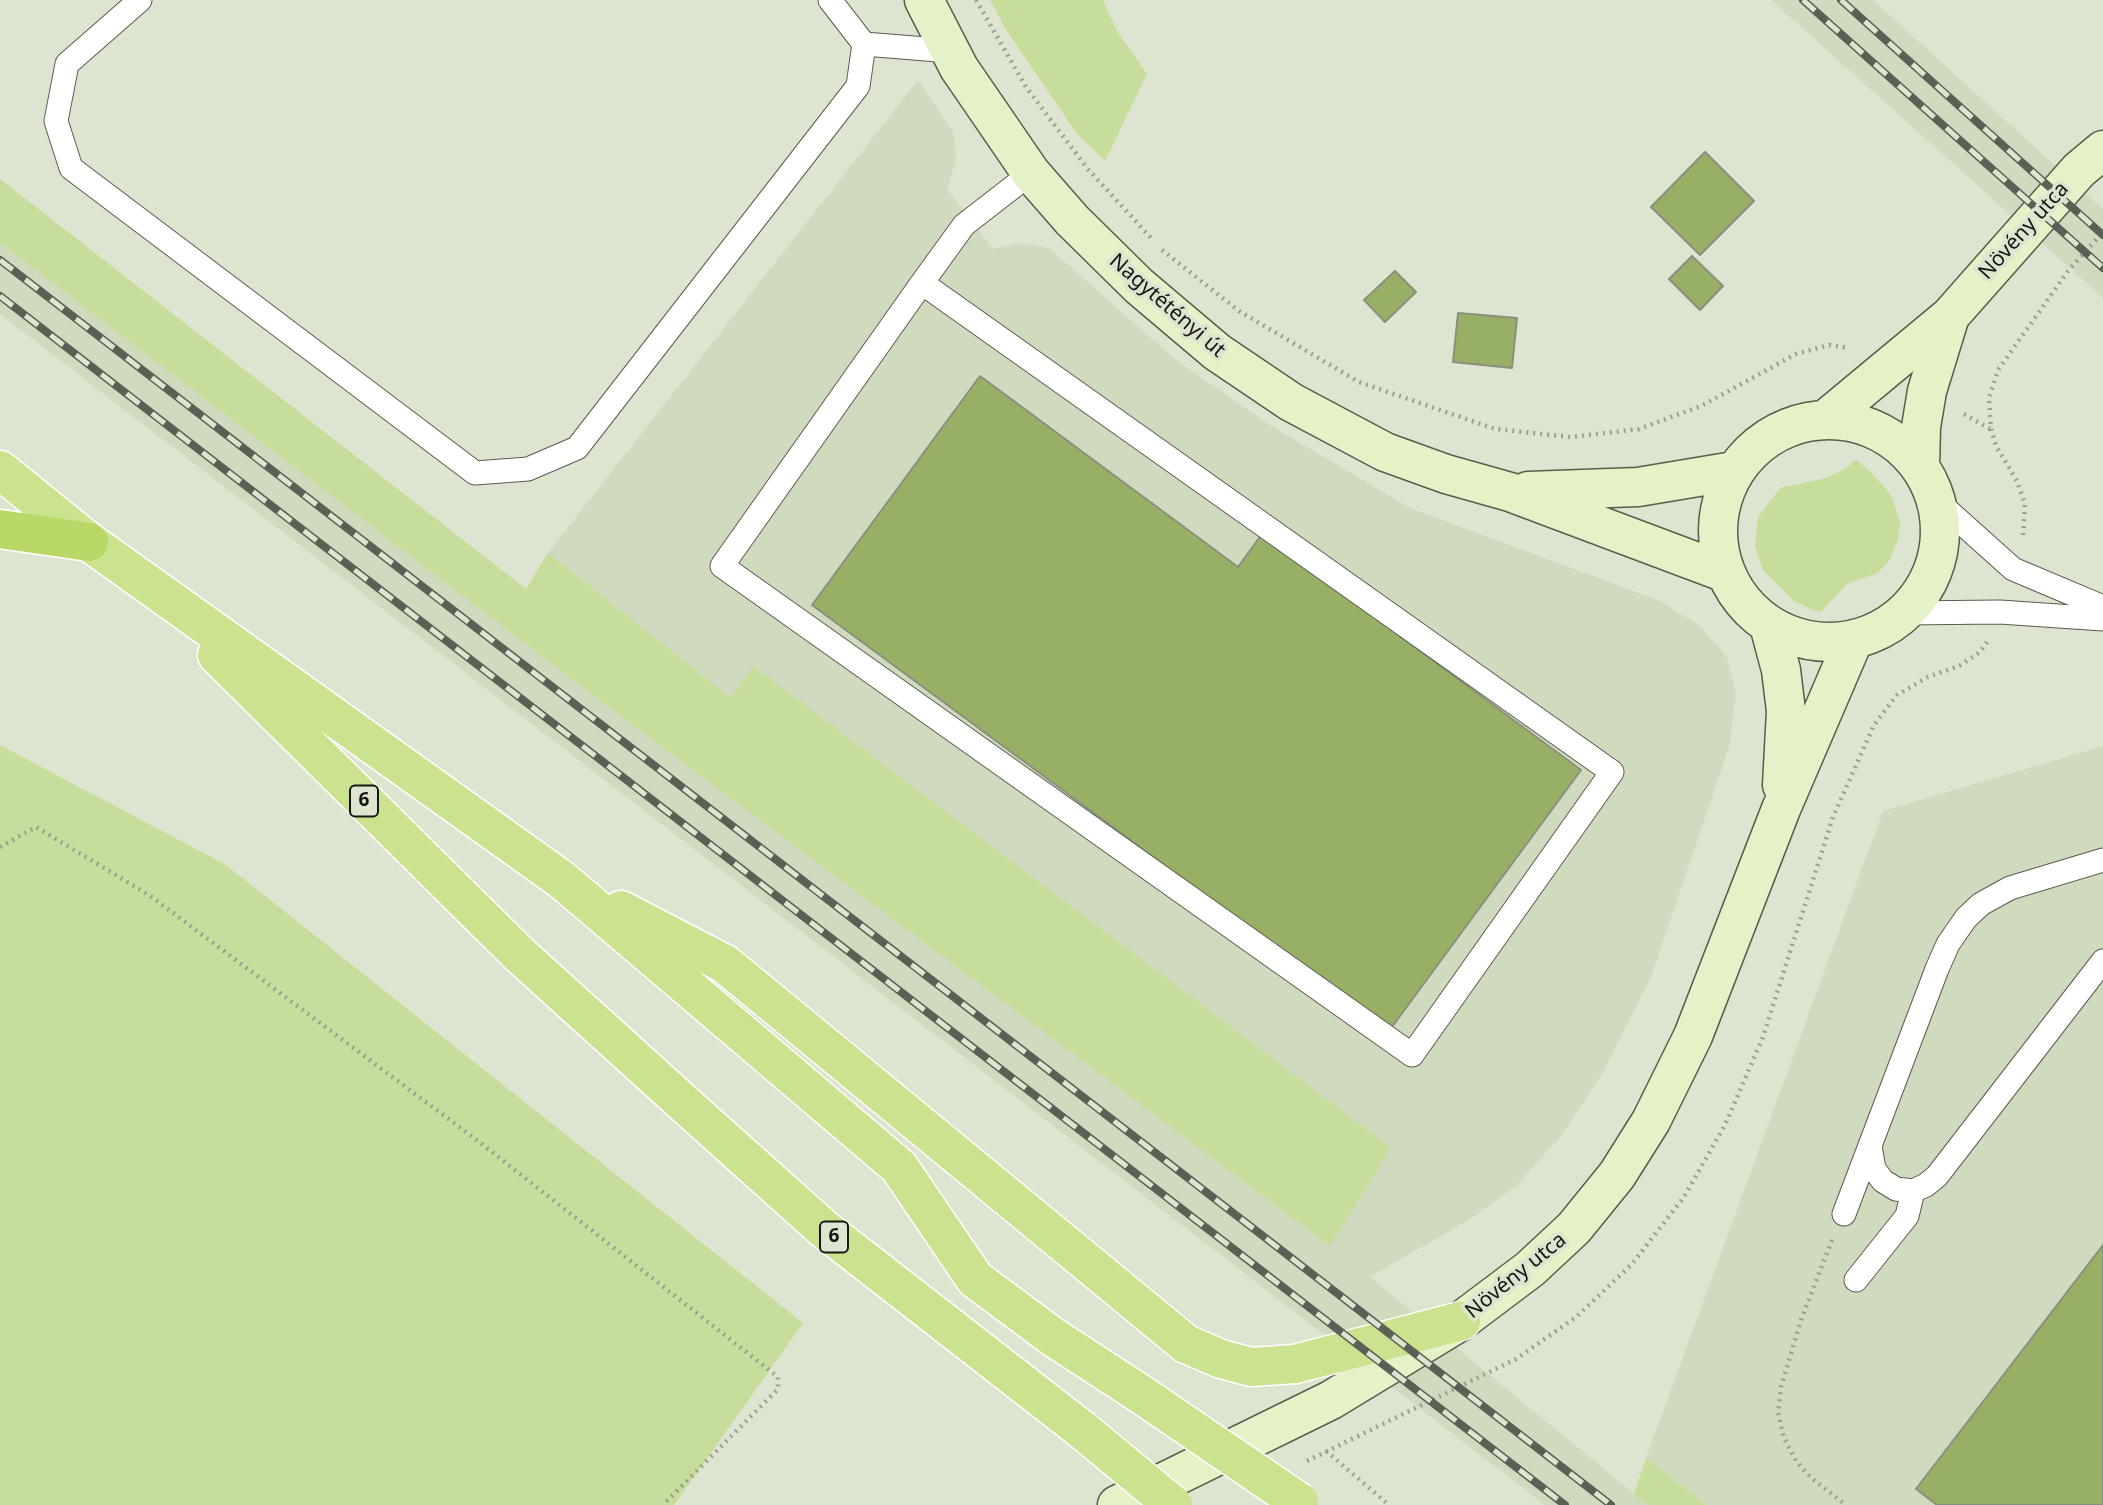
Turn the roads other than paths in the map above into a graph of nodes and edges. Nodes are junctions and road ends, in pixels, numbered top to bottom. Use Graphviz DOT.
graph roads {
  1 [pos="140,0"];
  2 [pos="830,0"];
  3 [pos="924,0"];
  4 [pos="864,44"];
  5 [pos="951,51"];
  6 [pos="2103,150"];
  7 [pos="1031,173"];
  8 [pos="922,283"];
  9 [pos="1950,316"];
  10 [pos="1826,419"];
  11 [pos="0,470"];
  12 [pos="1734,471"];
  13 [pos="1928,484"];
  14 [pos="1510,492"];
  15 [pos="0,529"];
  16 [pos="89,542"];
  17 [pos="131,570"];
  18 [pos="1726,573"];
  19 [pos="2103,607"];
  20 [pos="1903,613"];
  21 [pos="2103,619"];
  22 [pos="1769,625"];
  23 [pos="1854,639"];
  24 [pos="1781,809"];
  25 [pos="2103,860"];
  26 [pos="562,880"];
  27 [pos="2103,961"];
  28 [pos="1870,1146"];
  29 [pos="1913,1191"];
  30 [pos="1844,1214"];
  31 [pos="1856,1280"];
  32 [pos="1461,1321"];
  33 [pos="1301,1504"];
  34 [pos="1117,1505"];
  35 [pos="1173,1505"];
  1 -- 4 [label="lane"];
  2 -- 4 [label="lane"];
  3 -- 5 [label="main road, Nagytétényi út"];
  4 -- 5 [label="lane"];
  5 -- 7 [label="main road, Nagytétényi út"];
  6 -- 9 [label="main road, Növény utca"];
  7 -- 8 [label="lane"];
  7 -- 14 [label="main road, Nagytétényi út"];
  8 -- 8 [label="lane"];
  9 -- 10 [label="main road, Növény utca"];
  9 -- 13 [label="main road, Növény utca"];
  10 -- 12 [label="main road, Növény utca"];
  10 -- 13 [label="main road, Növény utca"];
  11 -- 16 [label="main road, 6"];
  12 -- 14 [label="main road, Nagytétényi út"];
  12 -- 18 [label="main road, Növény utca"];
  13 -- 19 [label="lane"];
  13 -- 20 [label="main road, Növény utca"];
  14 -- 18 [label="main road, Nagytétényi út"];
  15 -- 16 [label="highway"];
  16 -- 17 [label="main road, 6"];
  17 -- 26 [label="main road, 6"];
  17 -- 35 [label="main road, 6, bridge"];
  18 -- 22 [label="main road, Növény utca"];
  20 -- 21 [label="lane"];
  20 -- 23 [label="main road, Növény utca"];
  22 -- 23 [label="main road, Növény utca"];
  22 -- 24 [label="main road, Növény utca"];
  23 -- 24 [label="main road, Növény utca"];
  24 -- 32 [label="main road, Növény utca"];
  25 -- 28 [label="lane"];
  26 -- 32 [label="main road"];
  26 -- 33 [label="main road, 6, bridge"];
  27 -- 29 [label="lane"];
  28 -- 29 [label="lane"];
  28 -- 30 [label="lane"];
  29 -- 31 [label="lane"];
  32 -- 34 [label="main road, Növény utca"];
}
